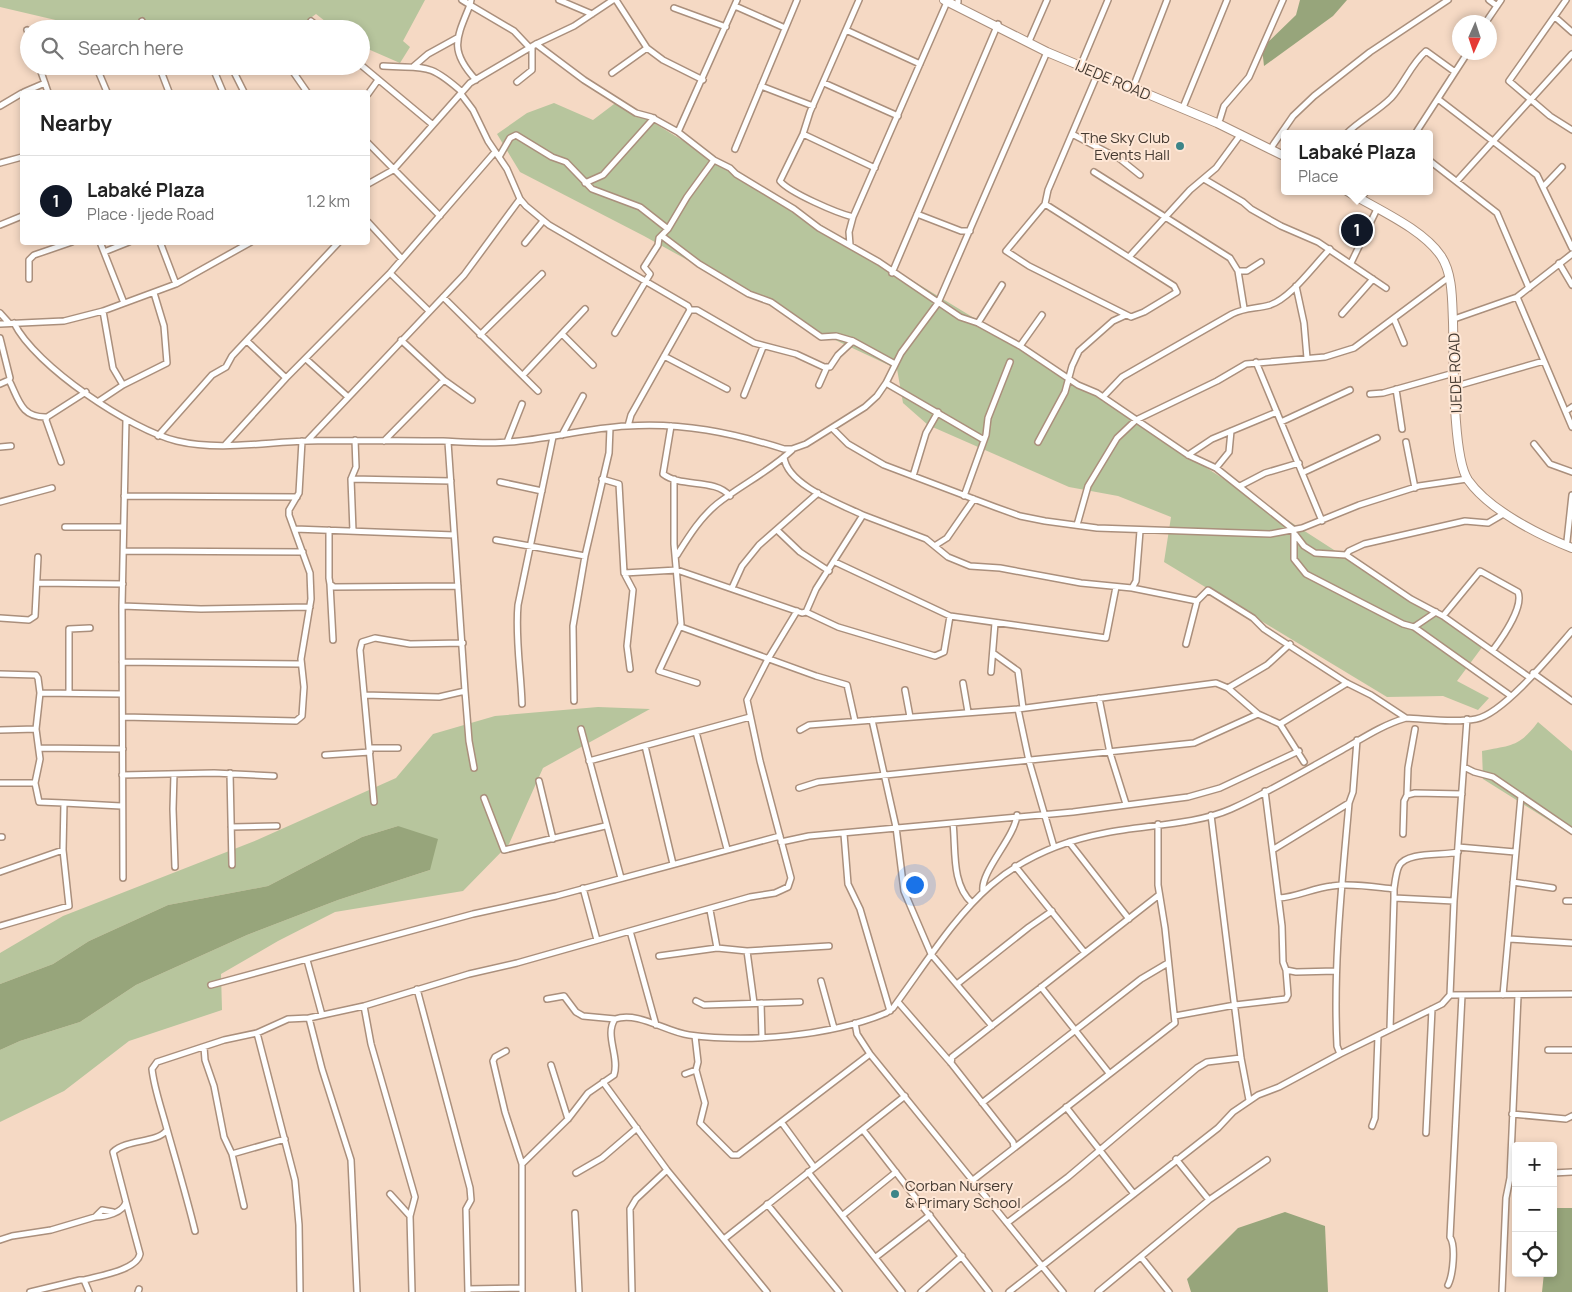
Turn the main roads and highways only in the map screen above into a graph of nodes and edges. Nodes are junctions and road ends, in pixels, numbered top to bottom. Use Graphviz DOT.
graph roads {
  1 [pos="952,1"];
  2 [pos="997,25"];
  3 [pos="1281,149"];
  4 [pos="1281,154"];
  5 [pos="1355,195"];
  6 [pos="1365,195"];
  7 [pos="1569,542"];
  8 [pos="1572,548"];
  1 -- 2 [label="main road, IJEDE ROAD"];
  2 -- 3 [label="main road, IJEDE ROAD"];
  2 -- 4 [label="main road, IJEDE ROAD"];
  5 -- 8 [label="main road, IJEDE ROAD"];
  6 -- 7 [label="main road, IJEDE ROAD"];
}
